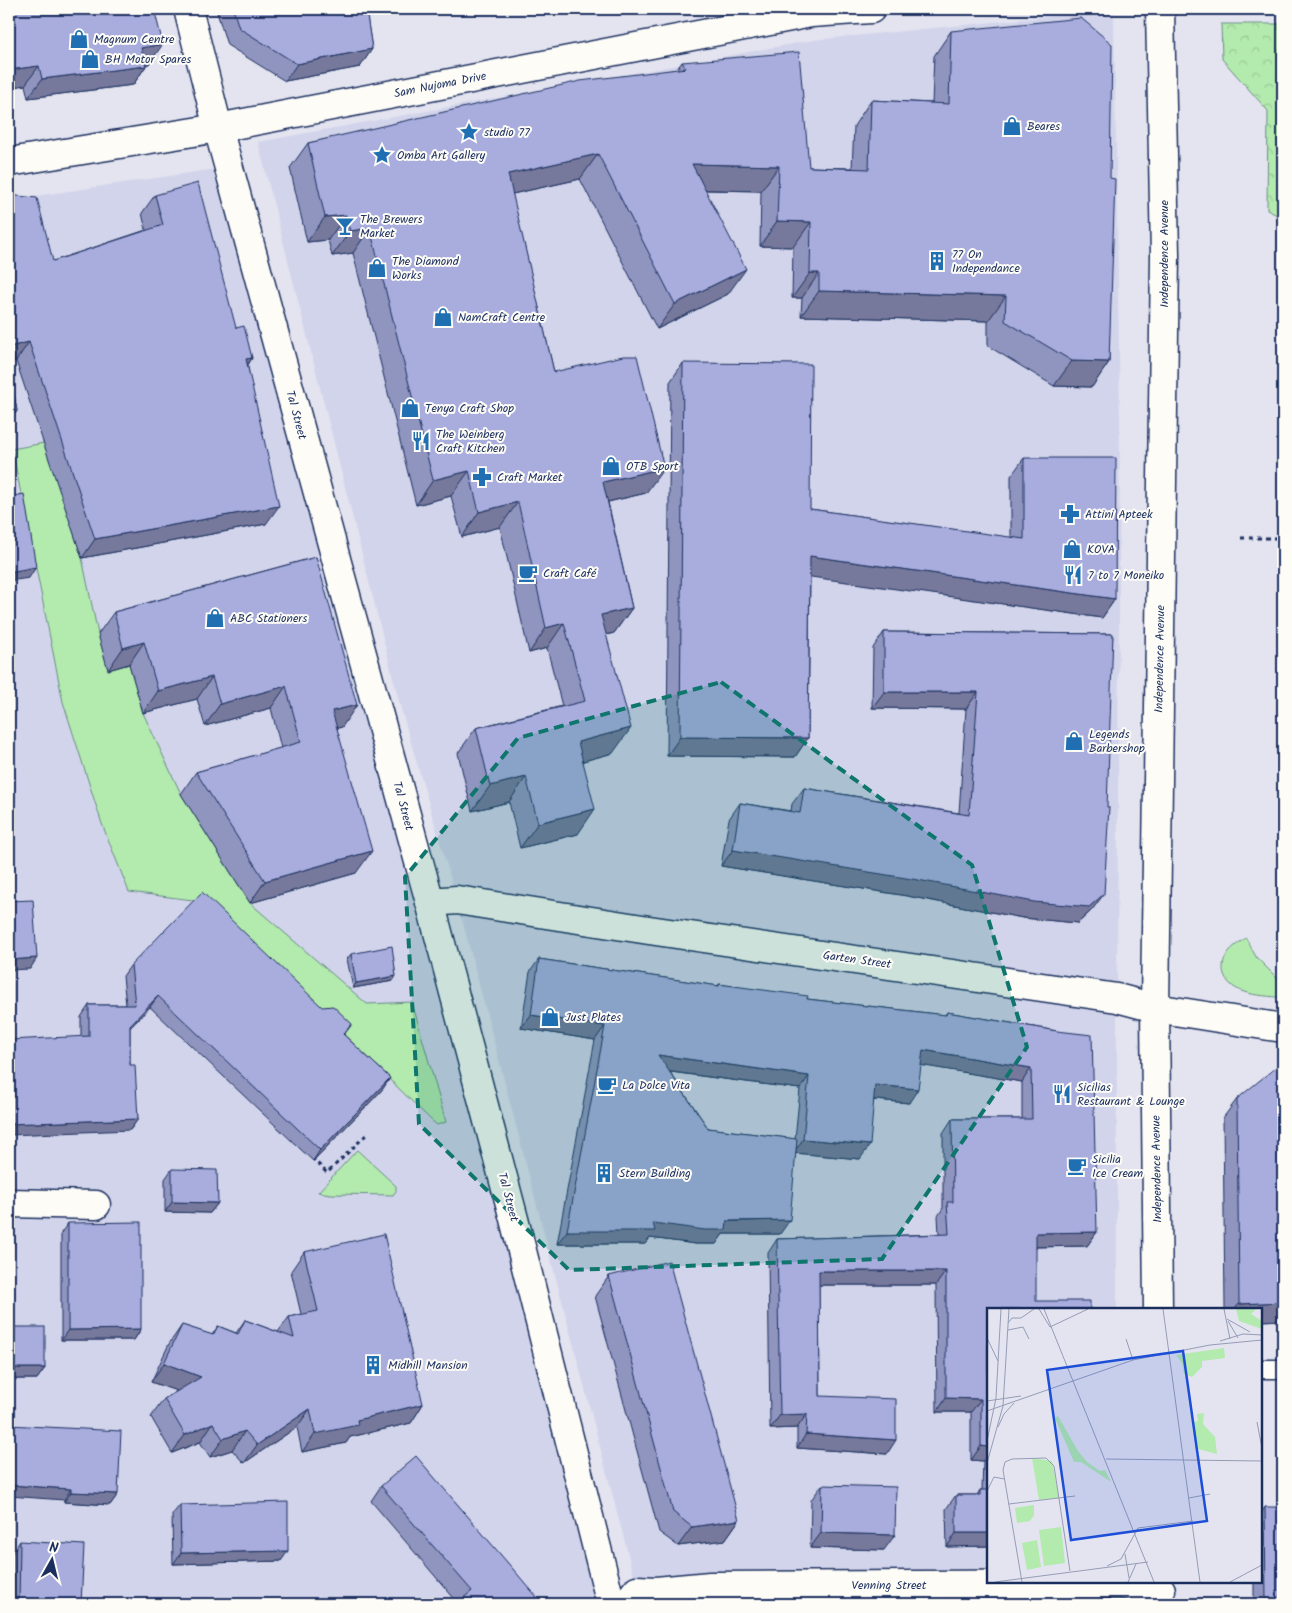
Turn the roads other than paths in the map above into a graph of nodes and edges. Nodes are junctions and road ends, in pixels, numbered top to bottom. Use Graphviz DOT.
graph roads {
  1 [pos="188,9"];
  2 [pos="871,9"];
  3 [pos="1160,9"];
  4 [pos="810,11"];
  5 [pos="218,128"];
  6 [pos="9,162"];
  7 [pos="430,902"];
  8 [pos="1155,1008"];
  9 [pos="1283,1028"];
  10 [pos="9,1203"];
  11 [pos="96,1205"];
  12 [pos="1158,1308"];
  13 [pos="1262,1369"];
  14 [pos="1283,1369"];
  15 [pos="1161,1592"];
  16 [pos="611,1604"];
  17 [pos="623,1604"];
  1 -- 5 [label="main road, Tal Street"];
  2 -- 4 [label="main road, Sam Nujoma Drive"];
  3 -- 8 [label="main road, Independence Avenue"];
  4 -- 5 [label="main road, Sam Nujoma Drive"];
  5 -- 6 [label="main road, Sam Nujoma Drive"];
  5 -- 7 [label="main road, Tal Street"];
  7 -- 8 [label="main road, Garten Street"];
  7 -- 16 [label="main road, Tal Street"];
  8 -- 9 [label="main road, Garten Street"];
  8 -- 12 [label="main road, Independence Avenue"];
  10 -- 11 [label="main road"];
  13 -- 14 [label="lane"];
  15 -- 17 [label="main road, Venning Street"];
}
